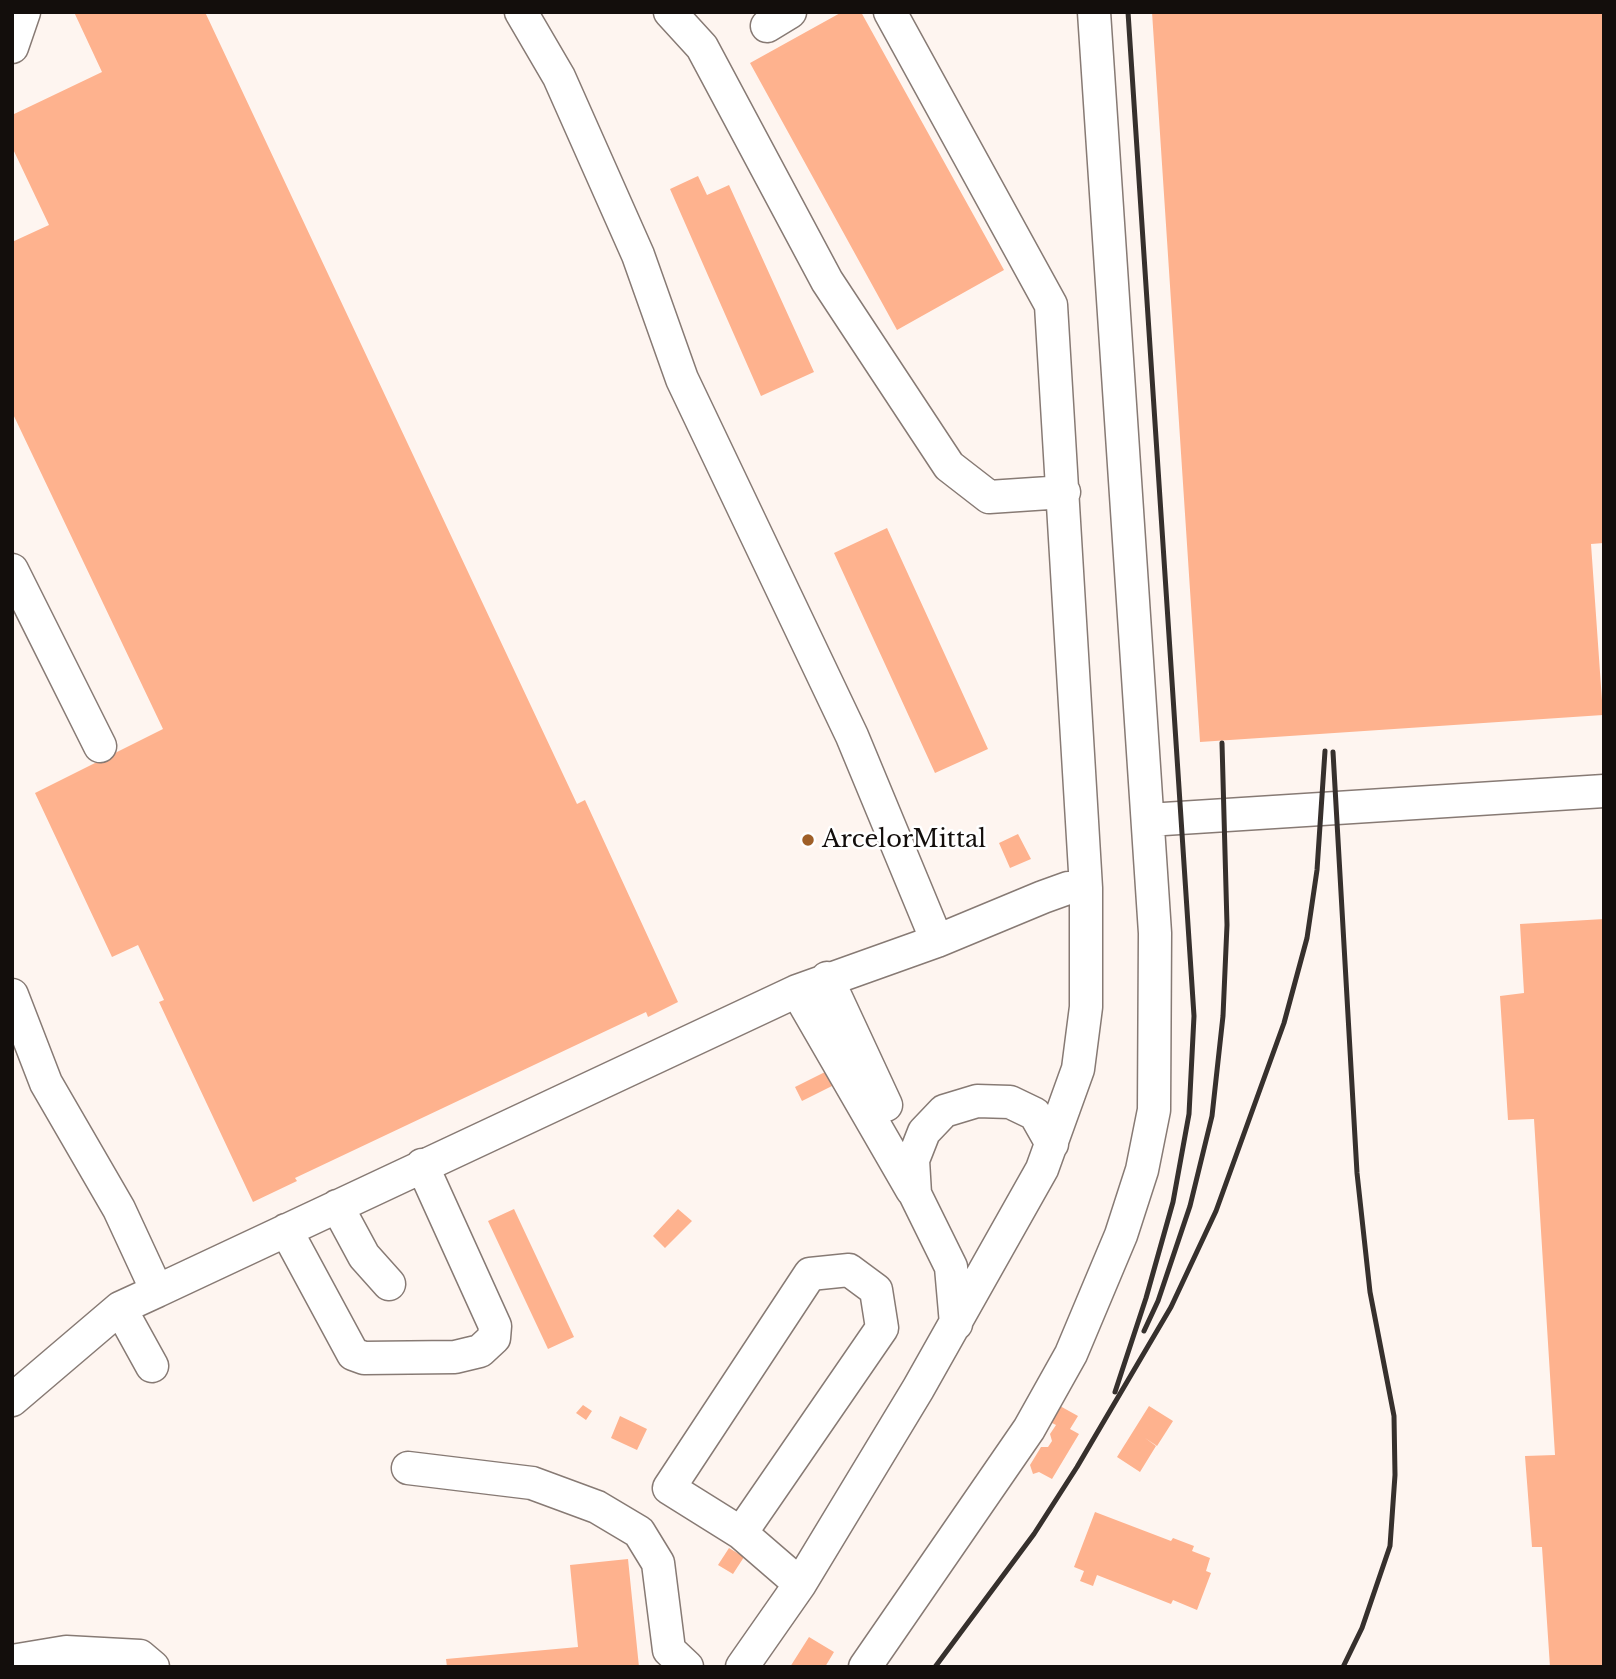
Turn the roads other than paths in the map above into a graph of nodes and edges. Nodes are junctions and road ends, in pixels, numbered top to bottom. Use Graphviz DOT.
graph roads {
  1 [pos="24,12"];
  2 [pos="521,12"];
  3 [pos="670,12"];
  4 [pos="890,12"];
  5 [pos="1094,12"];
  6 [pos="12,47"];
  7 [pos="1064,492"];
  8 [pos="12,570"];
  9 [pos="100,746"];
  10 [pos="1604,791"];
  11 [pos="1148,820"];
  12 [pos="1086,888"];
  13 [pos="937,941"];
  14 [pos="827,978"];
  15 [pos="797,991"];
  16 [pos="12,995"];
  17 [pos="1052,1144"];
  18 [pos="913,1160"];
  19 [pos="422,1165"];
  20 [pos="915,1194"];
  21 [pos="337,1206"];
  22 [pos="286,1230"];
  23 [pos="388,1284"];
  24 [pos="157,1291"];
  25 [pos="120,1308"];
  26 [pos="956,1324"];
  27 [pos="152,1366"];
  28 [pos="12,1400"];
  29 [pos="408,1468"];
  30 [pos="741,1533"];
  31 [pos="800,1584"];
  32 [pos="12,1661"];
  33 [pos="153,1667"];
  34 [pos="687,1667"];
  35 [pos="742,1667"];
  36 [pos="865,1667"];
  1 -- 6 [label="lane"];
  2 -- 13 [label="lane"];
  3 -- 7 [label="lane"];
  4 -- 7 [label="lane"];
  5 -- 11 [label="lane"];
  7 -- 12 [label="lane"];
  8 -- 9 [label="lane"];
  10 -- 11 [label="lane"];
  11 -- 36 [label="lane"];
  12 -- 13 [label="lane"];
  12 -- 17 [label="lane"];
  13 -- 14 [label="lane"];
  14 -- 15 [label="lane"];
  14 -- 18 [label="lane"];
  15 -- 19 [label="lane"];
  15 -- 20 [label="lane"];
  16 -- 24 [label="lane"];
  17 -- 18 [label="lane"];
  17 -- 26 [label="lane"];
  18 -- 20 [label="lane"];
  19 -- 21 [label="lane"];
  19 -- 22 [label="lane"];
  20 -- 26 [label="lane"];
  21 -- 22 [label="lane"];
  21 -- 23 [label="lane"];
  22 -- 24 [label="lane"];
  24 -- 25 [label="lane"];
  25 -- 27 [label="lane"];
  25 -- 28 [label="lane"];
  26 -- 31 [label="lane"];
  29 -- 34 [label="lane"];
  30 -- 30 [label="lane"];
  30 -- 31 [label="lane"];
  31 -- 35 [label="lane"];
  32 -- 33 [label="lane"];
}
